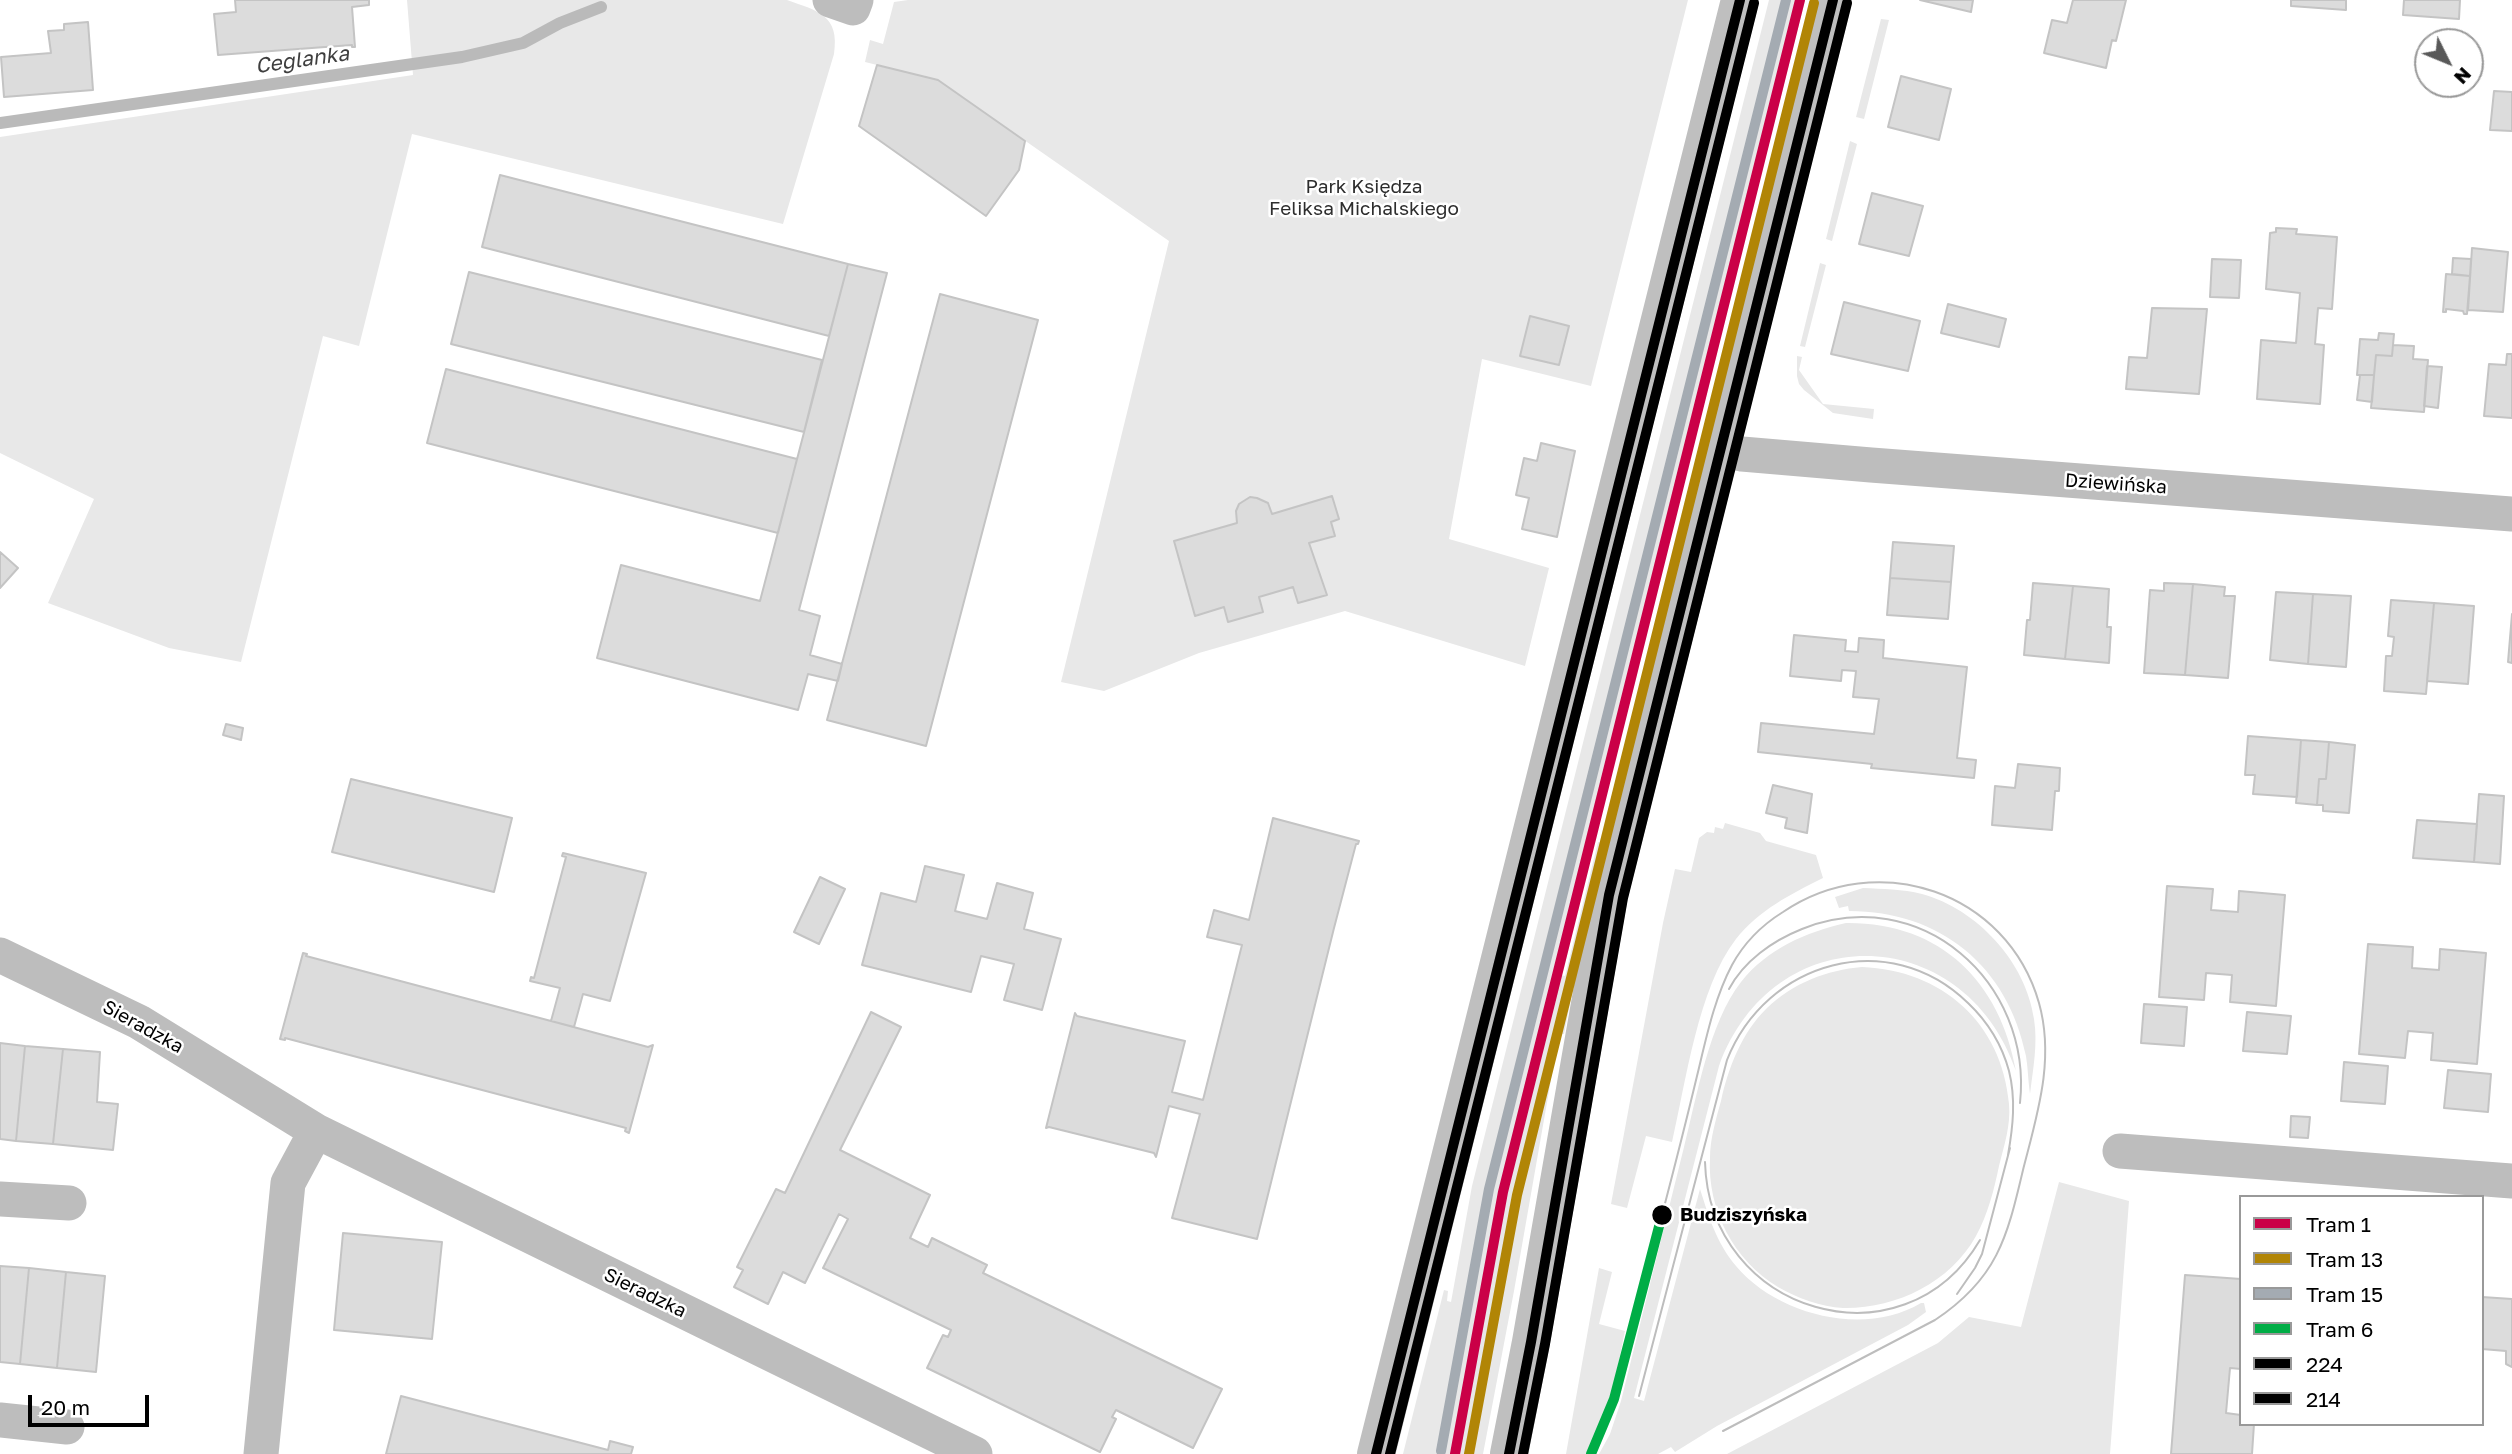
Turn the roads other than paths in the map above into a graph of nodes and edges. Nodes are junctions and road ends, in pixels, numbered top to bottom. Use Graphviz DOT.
graph roads {
  1 [pos="1740,0"];
  2 [pos="1833,0"];
  3 [pos="1721,450"];
  4 [pos="2512,514"];
  5 [pos="0,955"];
  6 [pos="316,1130"];
  7 [pos="2120,1151"];
  8 [pos="2512,1181"];
  9 [pos="0,1199"];
  10 [pos="69,1203"];
  11 [pos="0,1420"];
  12 [pos="67,1427"];
  13 [pos="261,1454"];
  14 [pos="975,1454"];
  15 [pos="1376,1454"];
  16 [pos="1509,1454"];
  1 -- 15 [label="street"];
  2 -- 3 [label="street"];
  3 -- 4 [label="street, Dziewińska"];
  3 -- 16 [label="street"];
  5 -- 6 [label="street, Sieradzka"];
  6 -- 13 [label="street"];
  6 -- 14 [label="street, Sieradzka"];
  7 -- 8 [label="street"];
  9 -- 10 [label="street"];
  11 -- 12 [label="street"];
}
